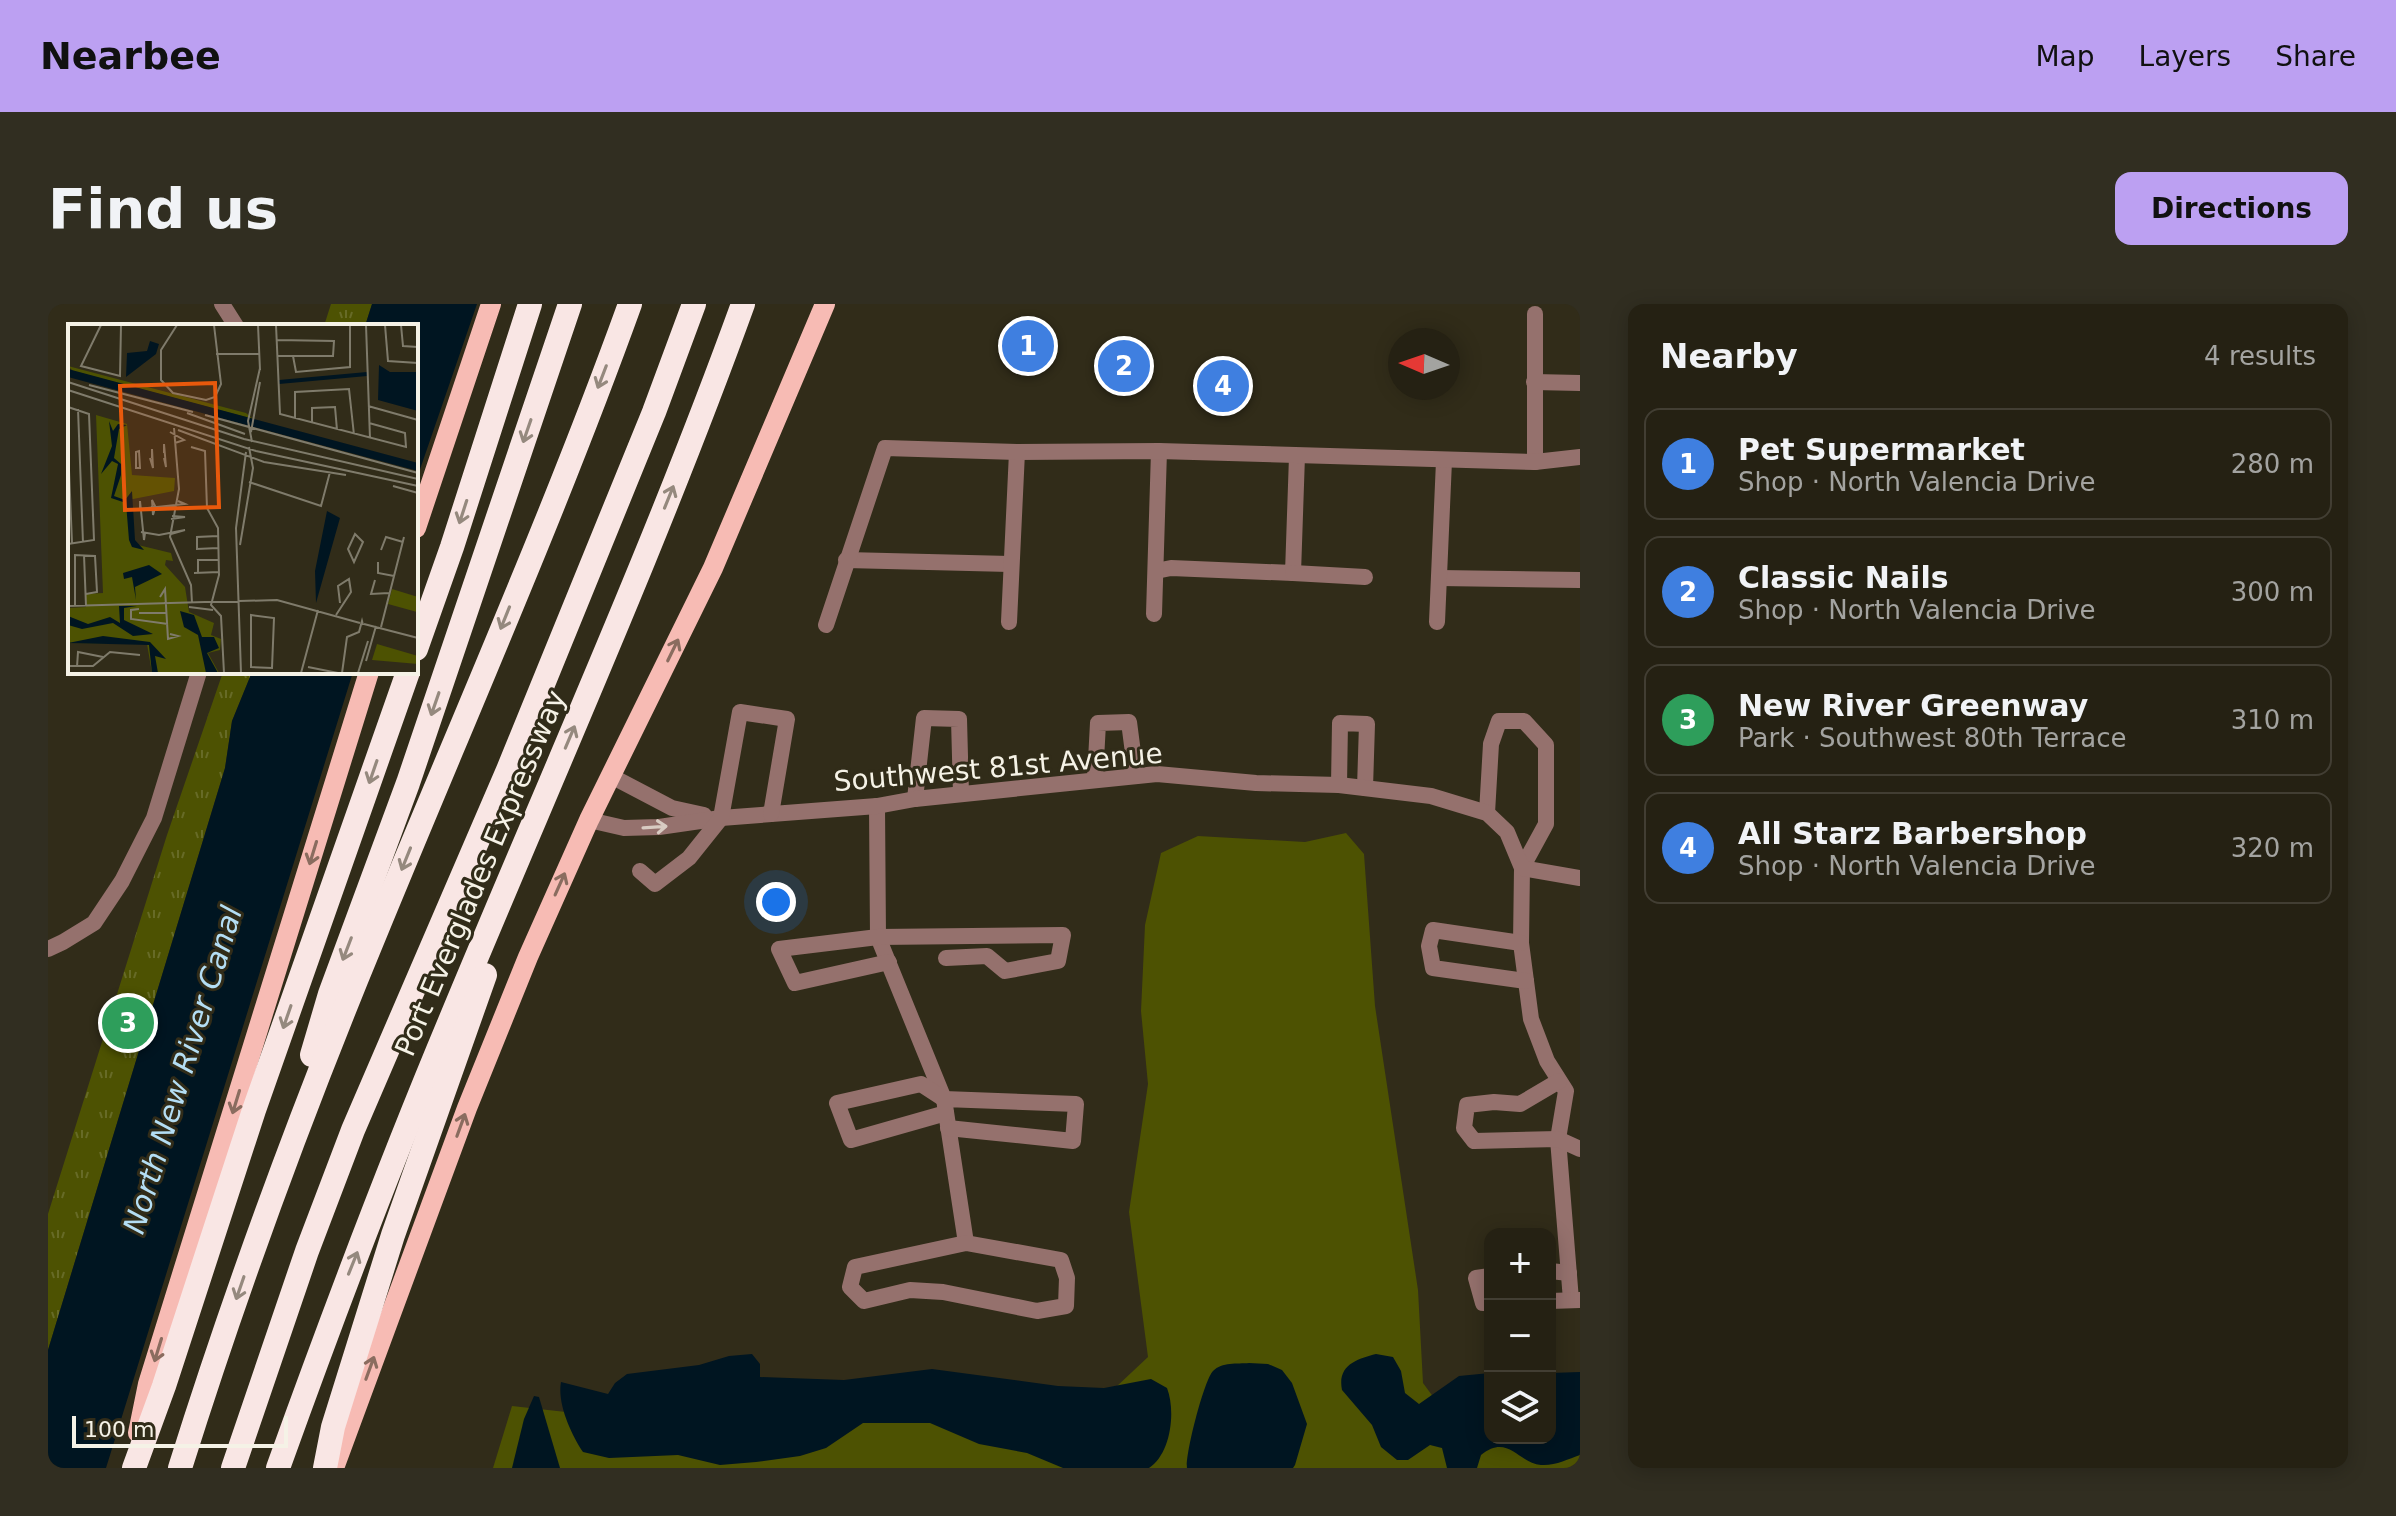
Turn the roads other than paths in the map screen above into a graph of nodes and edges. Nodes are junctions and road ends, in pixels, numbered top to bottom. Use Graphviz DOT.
graph roads {
  1 [pos="222,304"];
  2 [pos="491,304"];
  3 [pos="530,304"];
  4 [pos="570,304"];
  5 [pos="630,304"];
  6 [pos="694,304"];
  7 [pos="743,304"];
  8 [pos="825,304"];
  9 [pos="1535,314"];
  10 [pos="235,324"];
  11 [pos="1534,382"];
  12 [pos="1580,383"];
  13 [pos="1159,451"];
  14 [pos="1017,452"];
  15 [pos="1297,456"];
  16 [pos="1580,457"];
  17 [pos="1444,461"];
  18 [pos="1535,462"];
  19 [pos="418,522"];
  20 [pos="846,560"];
  21 [pos="1010,564"];
  22 [pos="1156,571"];
  23 [pos="1293,573"];
  24 [pos="1365,577"];
  25 [pos="1439,578"];
  26 [pos="1580,580"];
  27 [pos="1154,614"];
  28 [pos="1009,622"];
  29 [pos="1437,622"];
  30 [pos="826,625"];
  31 [pos="418,643"];
  32 [pos="198,674"];
  33 [pos="368,674"];
  34 [pos="407,674"];
  35 [pos="611,776"];
  36 [pos="1136,776"];
  37 [pos="1095,779"];
  38 [pos="1339,785"];
  39 [pos="1365,788"];
  40 [pos="961,794"];
  41 [pos="915,799"];
  42 [pos="877,806"];
  43 [pos="540,809"];
  44 [pos="1487,813"];
  45 [pos="771,814"];
  46 [pos="721,818"];
  47 [pos="589,820"];
  48 [pos="1522,868"];
  49 [pos="640,871"];
  50 [pos="1580,878"];
  51 [pos="878,937"];
  52 [pos="1521,943"];
  53 [pos="48,949"];
  54 [pos="946,958"];
  55 [pos="889,962"];
  56 [pos="1526,981"];
  57 [pos="1568,1087"];
  58 [pos="946,1113"];
  59 [pos="1558,1139"];
  60 [pos="1580,1149"];
  61 [pos="265,1214"];
  62 [pos="966,1243"];
  63 [pos="1556,1272"];
  64 [pos="1569,1273"];
  65 [pos="1484,1277"];
  66 [pos="1576,1300"];
  67 [pos="1556,1301"];
  68 [pos="1484,1303"];
  69 [pos="132,1468"];
  70 [pos="180,1468"];
  71 [pos="233,1468"];
  72 [pos="278,1468"];
  73 [pos="325,1468"];
  74 [pos="334,1468"];
  1 -- 10 [label="street"];
  2 -- 19 [label="main road"];
  3 -- 31 [label="highway, one-way"];
  4 -- 61 [label="highway, one-way"];
  5 -- 61 [label="highway, one-way"];
  6 -- 71 [label="highway"];
  43 -- 7 [label="highway, Port Everglades Expressway, one-way"];
  35 -- 8 [label="main road, one-way"];
  9 -- 11 [label="street"];
  11 -- 12 [label="street"];
  11 -- 18 [label="street"];
  13 -- 14 [label="street"];
  13 -- 15 [label="street"];
  13 -- 22 [label="street"];
  14 -- 20 [label="street"];
  14 -- 21 [label="street"];
  15 -- 17 [label="street"];
  15 -- 23 [label="street"];
  16 -- 18 [label="street"];
  17 -- 18 [label="street"];
  17 -- 25 [label="street"];
  20 -- 21 [label="street"];
  20 -- 30 [label="street"];
  21 -- 28 [label="street"];
  22 -- 23 [label="street"];
  22 -- 27 [label="street"];
  23 -- 24 [label="street"];
  25 -- 26 [label="street"];
  25 -- 29 [label="street"];
  32 -- 53 [label="street"];
  33 -- 69 [label="main road, one-way"];
  34 -- 69 [label="highway, one-way"];
  35 -- 46 [label="street, Southwest 81st Avenue"];
  35 -- 47 [label="main road"];
  36 -- 37 [label="street, Southwest 81st Avenue"];
  36 -- 37 [label="street"];
  36 -- 38 [label="street, Southwest 81st Avenue"];
  37 -- 40 [label="street, Southwest 81st Avenue"];
  38 -- 39 [label="street, Southwest 81st Avenue"];
  38 -- 39 [label="street"];
  39 -- 44 [label="street, Southwest 81st Avenue"];
  40 -- 41 [label="street, Southwest 81st Avenue"];
  40 -- 41 [label="street"];
  41 -- 42 [label="street, Southwest 81st Avenue"];
  42 -- 45 [label="street, Southwest 81st Avenue"];
  42 -- 51 [label="street"];
  72 -- 43 [label="highway, Port Everglades Expressway, one-way"];
  43 -- 73 [label="highway"];
  44 -- 48 [label="street"];
  44 -- 48 [label="street"];
  45 -- 46 [label="street, Southwest 81st Avenue"];
  45 -- 46 [label="street"];
  47 -- 46 [label="street, Southwest 81st Avenue, one-way"];
  46 -- 49 [label="street"];
  74 -- 47 [label="main road, one-way"];
  48 -- 50 [label="street"];
  48 -- 52 [label="street"];
  51 -- 54 [label="street"];
  51 -- 55 [label="street"];
  51 -- 55 [label="street"];
  52 -- 56 [label="street"];
  52 -- 56 [label="street"];
  55 -- 58 [label="street"];
  56 -- 57 [label="street"];
  57 -- 59 [label="street"];
  57 -- 59 [label="street"];
  58 -- 58 [label="street"];
  58 -- 58 [label="street"];
  58 -- 62 [label="street"];
  59 -- 60 [label="street"];
  59 -- 64 [label="street"];
  61 -- 70 [label="highway, one-way"];
  62 -- 62 [label="street"];
  63 -- 64 [label="street"];
  64 -- 66 [label="street"];
  65 -- 68 [label="street"];
  66 -- 67 [label="street"];
}
